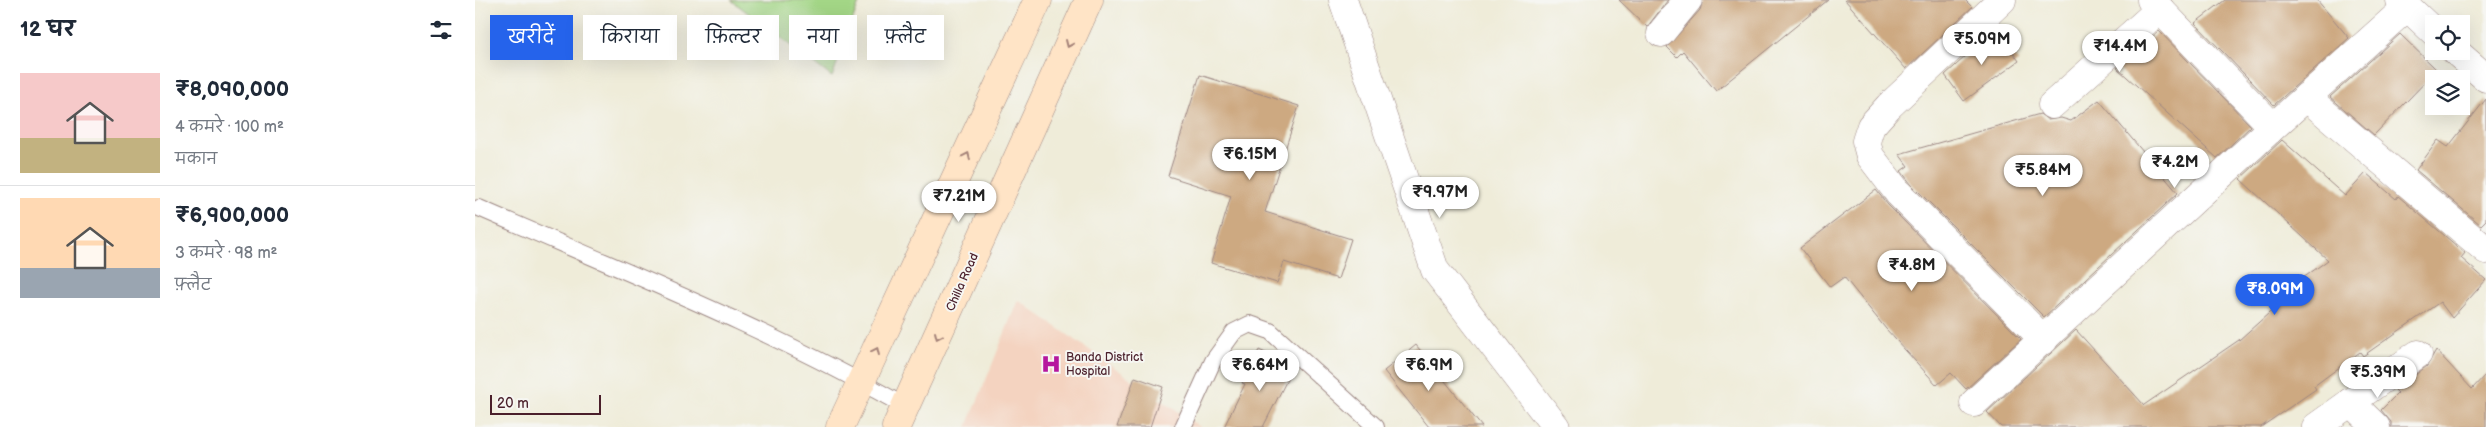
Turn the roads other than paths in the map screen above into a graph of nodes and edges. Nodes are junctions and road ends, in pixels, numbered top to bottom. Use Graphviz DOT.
graph roads {
  1 [pos="1038,0"];
  2 [pos="1089,0"];
  3 [pos="1343,0"];
  4 [pos="1688,0"];
  5 [pos="2002,0"];
  6 [pos="2403,4"];
  7 [pos="2155,5"];
  8 [pos="2425,24"];
  9 [pos="1661,33"];
  10 [pos="2465,60"];
  11 [pos="2486,78"];
  12 [pos="2306,97"];
  13 [pos="2052,104"];
  14 [pos="2273,127"];
  15 [pos="479,208"];
  16 [pos="2486,250"];
  17 [pos="2044,340"];
  18 [pos="2418,354"];
  19 [pos="862,381"];
  20 [pos="2350,402"];
  21 [pos="1974,403"];
  22 [pos="901,417"];
  23 [pos="840,427"];
  24 [pos="1183,427"];
  25 [pos="1376,427"];
  26 [pos="1556,427"];
  27 [pos="2316,427"];
  28 [pos="2376,427"];
  19 -- 1 [label="main road, one-way"];
  2 -- 22 [label="main road, Chilla Road, one-way"];
  3 -- 26 [label="street"];
  4 -- 9 [label="street"];
  5 -- 17 [label="street"];
  6 -- 8 [label="street"];
  6 -- 12 [label="street"];
  7 -- 13 [label="street"];
  7 -- 14 [label="street"];
  10 -- 11 [label="street"];
  12 -- 14 [label="street"];
  12 -- 16 [label="street"];
  14 -- 17 [label="street"];
  15 -- 19 [label="lane"];
  17 -- 21 [label="street"];
  18 -- 20 [label="street"];
  19 -- 22 [label="lane"];
  19 -- 23 [label="main road"];
  20 -- 27 [label="street"];
  20 -- 28 [label="street"];
  24 -- 25 [label="lane"];
}
